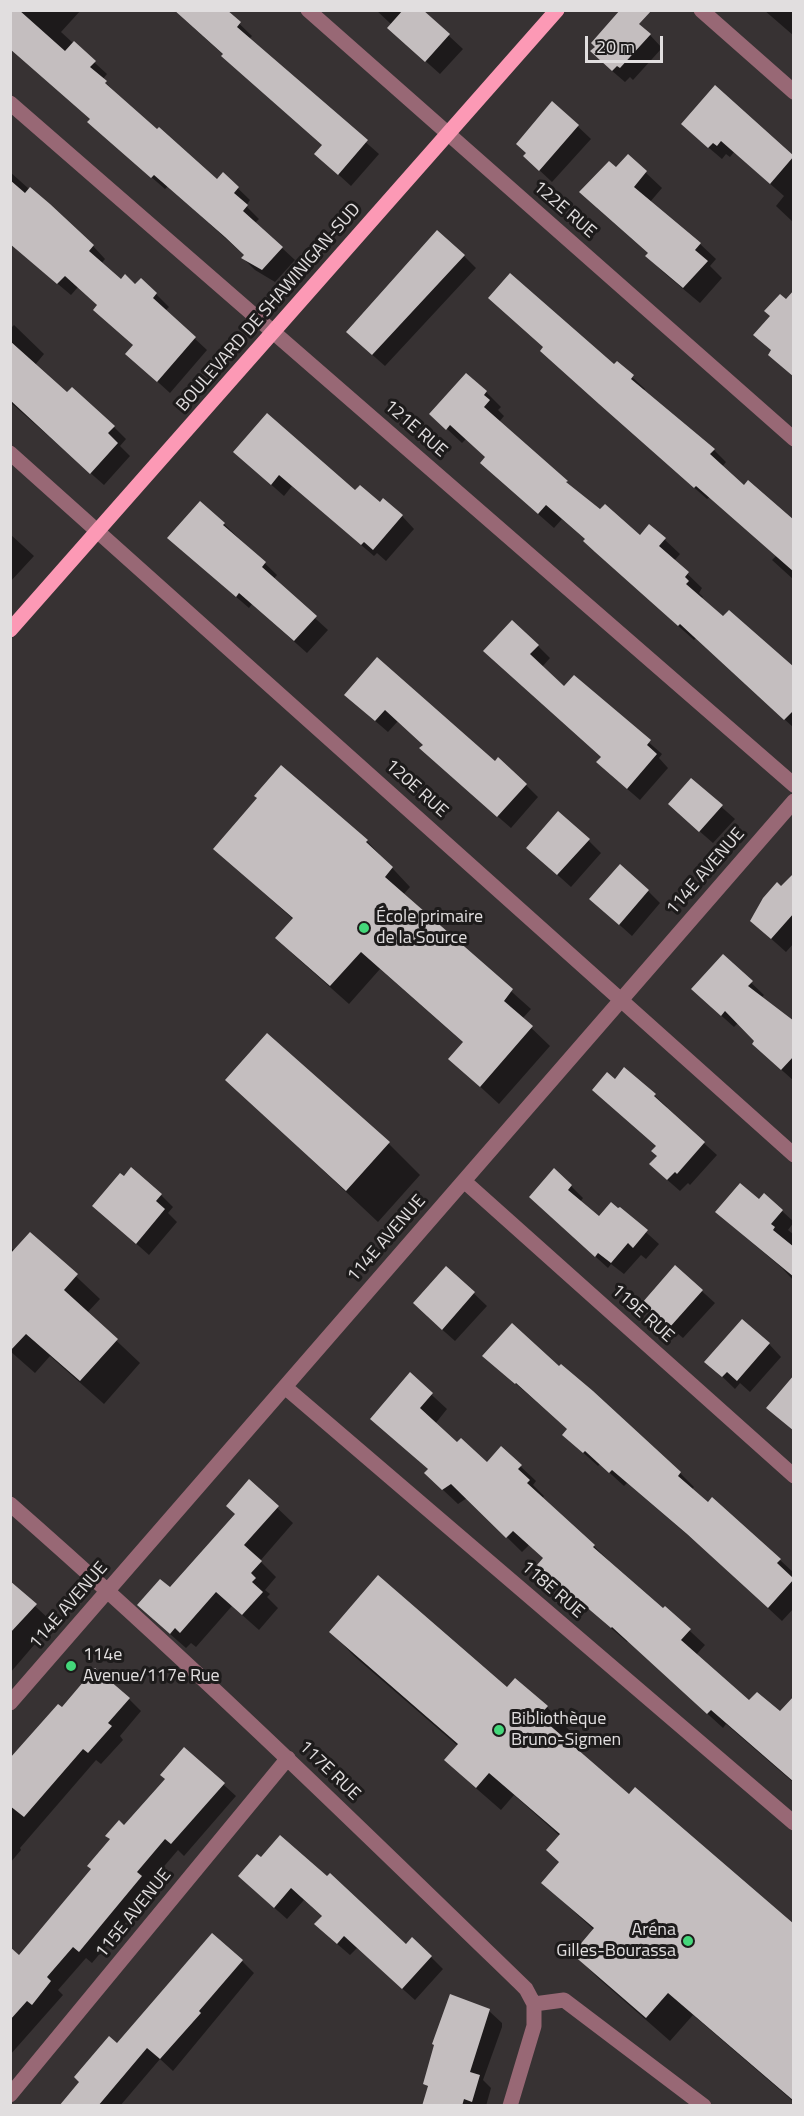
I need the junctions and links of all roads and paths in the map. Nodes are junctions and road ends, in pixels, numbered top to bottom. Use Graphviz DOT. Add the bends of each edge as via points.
graph roads {
  1 [pos="308,10"];
  2 [pos="557,10"];
  3 [pos="701,10"];
  4 [pos="794,92"];
  5 [pos="10,103"];
  6 [pos="448,134"];
  7 [pos="273,332"];
  8 [pos="794,439"];
  9 [pos="10,453"];
  10 [pos="100,531"];
  11 [pos="10,630"];
  12 [pos="794,784"];
  13 [pos="794,801"];
  14 [pos="620,1000"];
  15 [pos="794,1155"];
  16 [pos="464,1181"];
  17 [pos="285,1387"];
  18 [pos="794,1476"];
  19 [pos="10,1504"];
  20 [pos="108,1590"];
  21 [pos="10,1703"];
  22 [pos="288,1758"];
  23 [pos="794,1823"];
  24 [pos="534,2004"];
  25 [pos="10,2095"];
  26 [pos="510,2106"];
  27 [pos="704,2106"];
  1 -- 6 [label="street, 122E RUE"];
  2 -- 6 [label="main road, BOULEVARD DE SHAWINIGAN-SUD"];
  3 -- 4 [label="street"];
  5 -- 7 [label="street, 121E RUE"];
  6 -- 7 [label="main road, BOULEVARD DE SHAWINIGAN-SUD"];
  6 -- 8 [label="street, 122E RUE"];
  7 -- 10 [label="main road, BOULEVARD DE SHAWINIGAN-SUD"];
  7 -- 12 [label="street, 121E RUE"];
  9 -- 10 [label="street, 120E RUE"];
  10 -- 11 [label="main road, BOULEVARD DE SHAWINIGAN-SUD"];
  10 -- 14 [label="street, 120E RUE"];
  13 -- 14 [label="street, 114E AVENUE"];
  14 -- 15 [label="street, 120E RUE"];
  14 -- 16 [label="street, 114E AVENUE"];
  16 -- 17 [label="street, 114E AVENUE"];
  16 -- 18 [label="street, 119E RUE"];
  17 -- 20 [label="street, 114E AVENUE"];
  17 -- 23 [label="street, 118E RUE"];
  19 -- 20 [label="street, 117E RUE"];
  20 -- 21 [label="street, 114E AVENUE"];
  20 -- 22 [label="street, 117E RUE"];
  22 -- 24 [label="street, 117E RUE" via="526,1989"];
  22 -- 25 [label="street, 115E AVENUE"];
  24 -- 26 [label="street" via="534,2026"];
  24 -- 27 [label="street" via="564,2000"];
}
